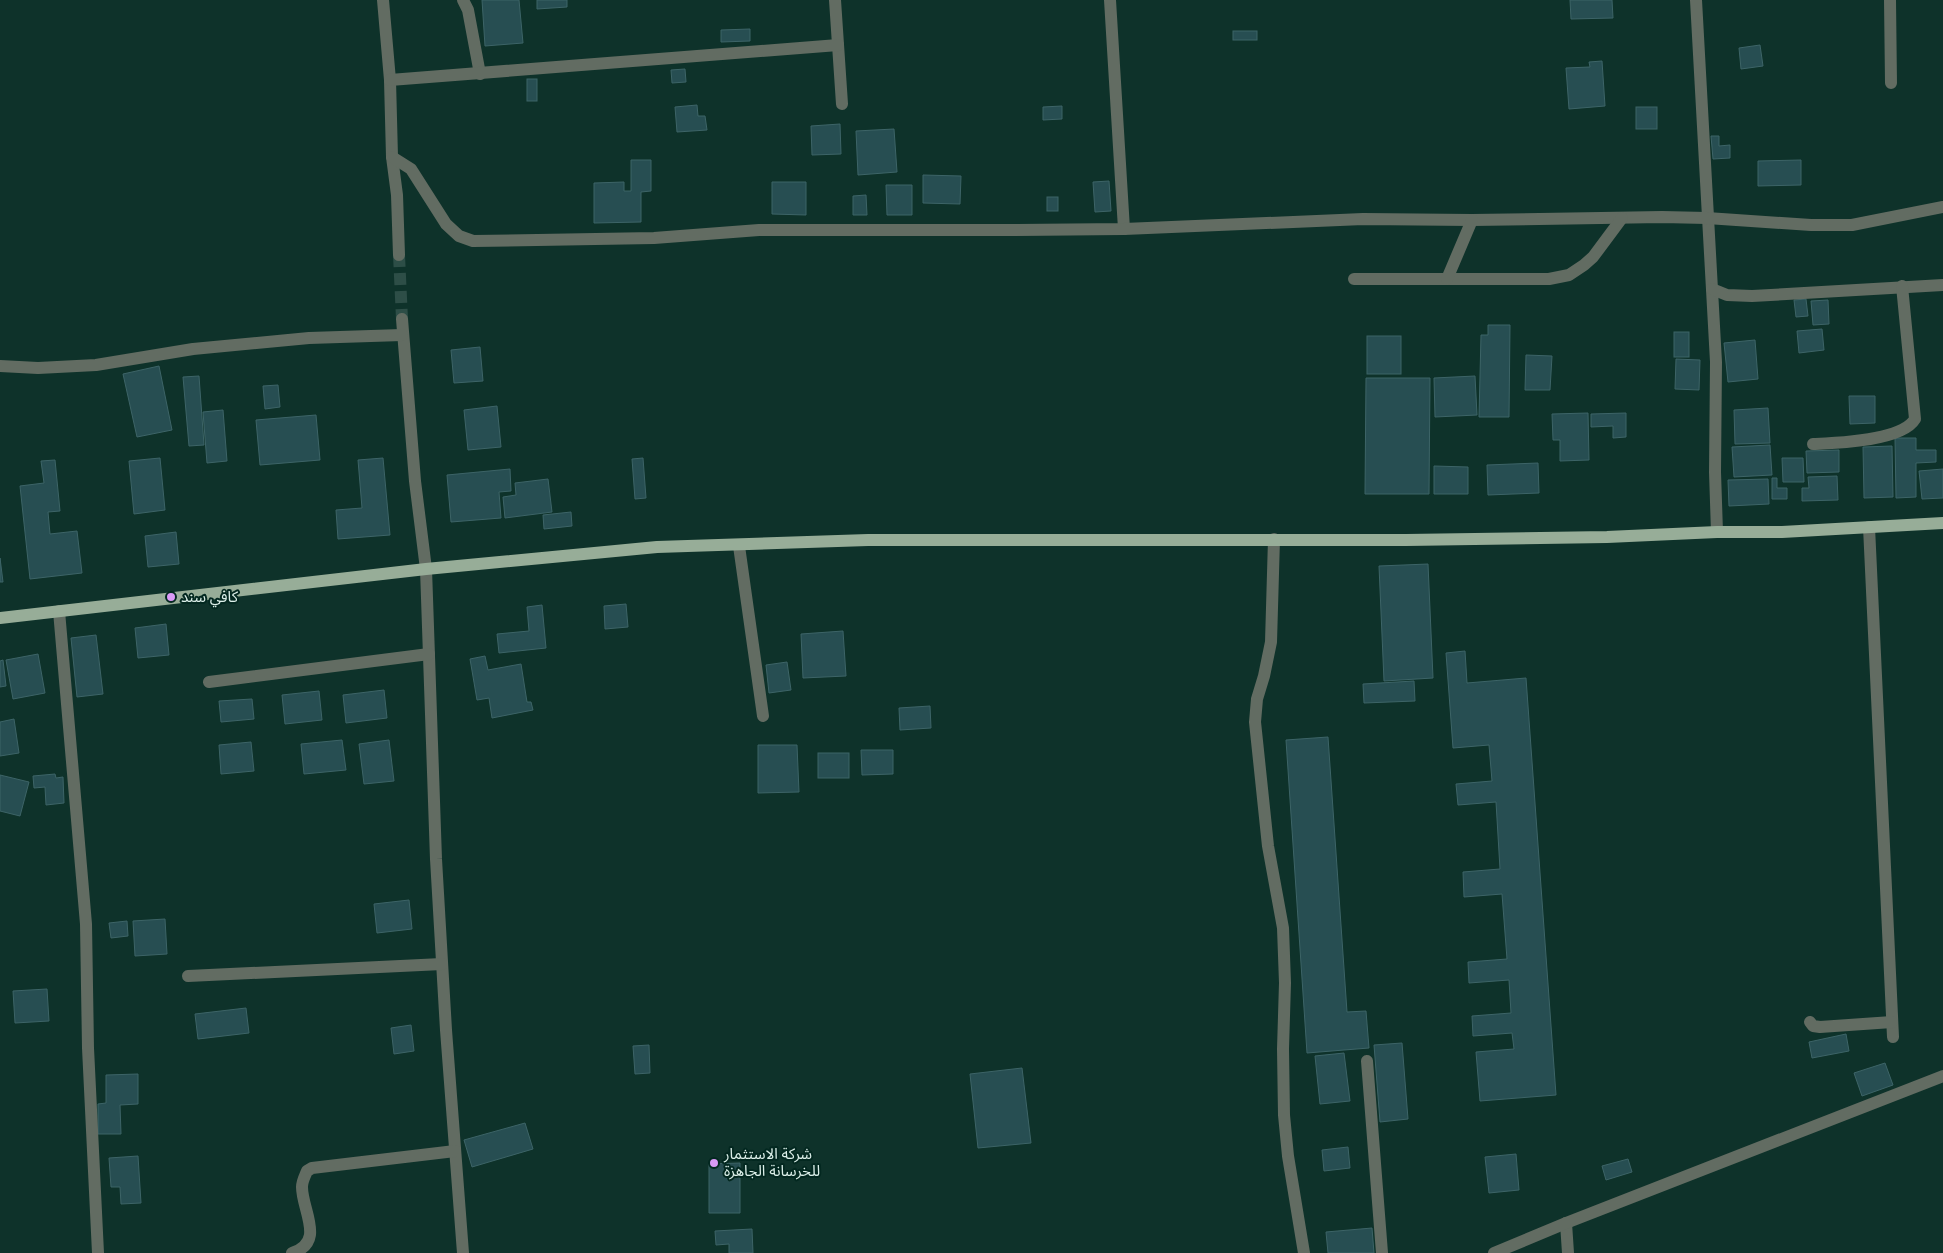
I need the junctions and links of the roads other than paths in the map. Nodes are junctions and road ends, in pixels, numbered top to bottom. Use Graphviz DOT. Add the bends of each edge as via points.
graph roads {
  1 [pos="383,0"];
  2 [pos="463,0"];
  3 [pos="835,0"];
  4 [pos="1110,0"];
  5 [pos="1696,0"];
  6 [pos="1890,0"];
  7 [pos="838,45"];
  8 [pos="480,74"];
  9 [pos="390,80"];
  10 [pos="1891,83"];
  11 [pos="842,104"];
  12 [pos="392,156"];
  13 [pos="1943,207"];
  14 [pos="1622,218"];
  15 [pos="1708,218"];
  16 [pos="1472,220"];
  17 [pos="1124,229"];
  18 [pos="399,255"];
  19 [pos="1354,279"];
  20 [pos="1447,279"];
  21 [pos="1943,285"];
  22 [pos="1902,286"];
  23 [pos="1712,289"];
  24 [pos="402,319"];
  25 [pos="402,335"];
  26 [pos="0,366"];
  27 [pos="1812,444"];
  28 [pos="1943,523"];
  29 [pos="1869,527"];
  30 [pos="1717,532"];
  31 [pos="1274,539"];
  32 [pos="739,546"];
  33 [pos="426,568"];
  34 [pos="59,611"];
  35 [pos="0,618"];
  36 [pos="429,654"];
  37 [pos="209,682"];
  38 [pos="762,716"];
  39 [pos="442,964"];
  40 [pos="188,976"];
  41 [pos="1810,1022"];
  42 [pos="1892,1022"];
  43 [pos="1893,1037"];
  44 [pos="1368,1061"];
  45 [pos="1943,1076"];
  46 [pos="455,1151"];
  47 [pos="1566,1223"];
  48 [pos="98,1253"];
  49 [pos="292,1253"];
  50 [pos="463,1253"];
  51 [pos="1304,1253"];
  52 [pos="1382,1253"];
  53 [pos="1494,1253"];
  54 [pos="1568,1253"];
  1 -- 9 [label="street"];
  2 -- 8 [label="street" via="468,10"];
  3 -- 7 [label="street"];
  4 -- 17 [label="street"];
  5 -- 15 [label="street"];
  6 -- 10 [label="street"];
  7 -- 8 [label="street"];
  7 -- 11 [label="street"];
  8 -- 9 [label="street"];
  9 -- 12 [label="street"];
  12 -- 17 [label="street" via="411,170 446,224 459,236 473,241 654,238 759,230"];
  12 -- 18 [label="street"];
  13 -- 15 [label="street" via="1852,225 1811,226"];
  14 -- 15 [label="street"];
  14 -- 16 [label="street"];
  14 -- 20 [label="street" via="1593,257 1569,275 1550,280"];
  15 -- 23 [label="street"];
  16 -- 17 [label="street" via="1363,218"];
  16 -- 20 [label="street"];
  19 -- 20 [label="street"];
  21 -- 22 [label="street"];
  22 -- 23 [label="street" via="1745,296 1727,295"];
  22 -- 27 [label="street" via="1915,419 1905,429 1882,436"];
  23 -- 30 [label="street"];
  24 -- 25 [label="street"];
  25 -- 26 [label="street" via="309,338 193,349 96,365"];
  25 -- 33 [label="street" via="414,481"];
  28 -- 29 [label="main road"];
  29 -- 30 [label="main road"];
  29 -- 42 [label="street"];
  30 -- 31 [label="main road" via="1502,539"];
  31 -- 32 [label="main road" via="868,540"];
  31 -- 51 [label="street" via="1271,642 1255,722 1268,846 1283,928 1284,1115"];
  32 -- 33 [label="main road" via="657,548"];
  32 -- 38 [label="street"];
  33 -- 34 [label="main road"];
  33 -- 36 [label="street"];
  34 -- 35 [label="main road"];
  34 -- 48 [label="street" via="86,924 88,1048"];
  36 -- 37 [label="street"];
  36 -- 39 [label="street"];
  39 -- 40 [label="street"];
  39 -- 46 [label="street"];
  41 -- 42 [label="street" via="1820,1027"];
  42 -- 43 [label="street"];
  44 -- 52 [label="street"];
  45 -- 47 [label="street"];
  46 -- 49 [label="street" via="307,1171 302,1187 311,1231 309,1241 301,1250"];
  46 -- 50 [label="street"];
  47 -- 53 [label="street"];
  47 -- 54 [label="street"];
}
